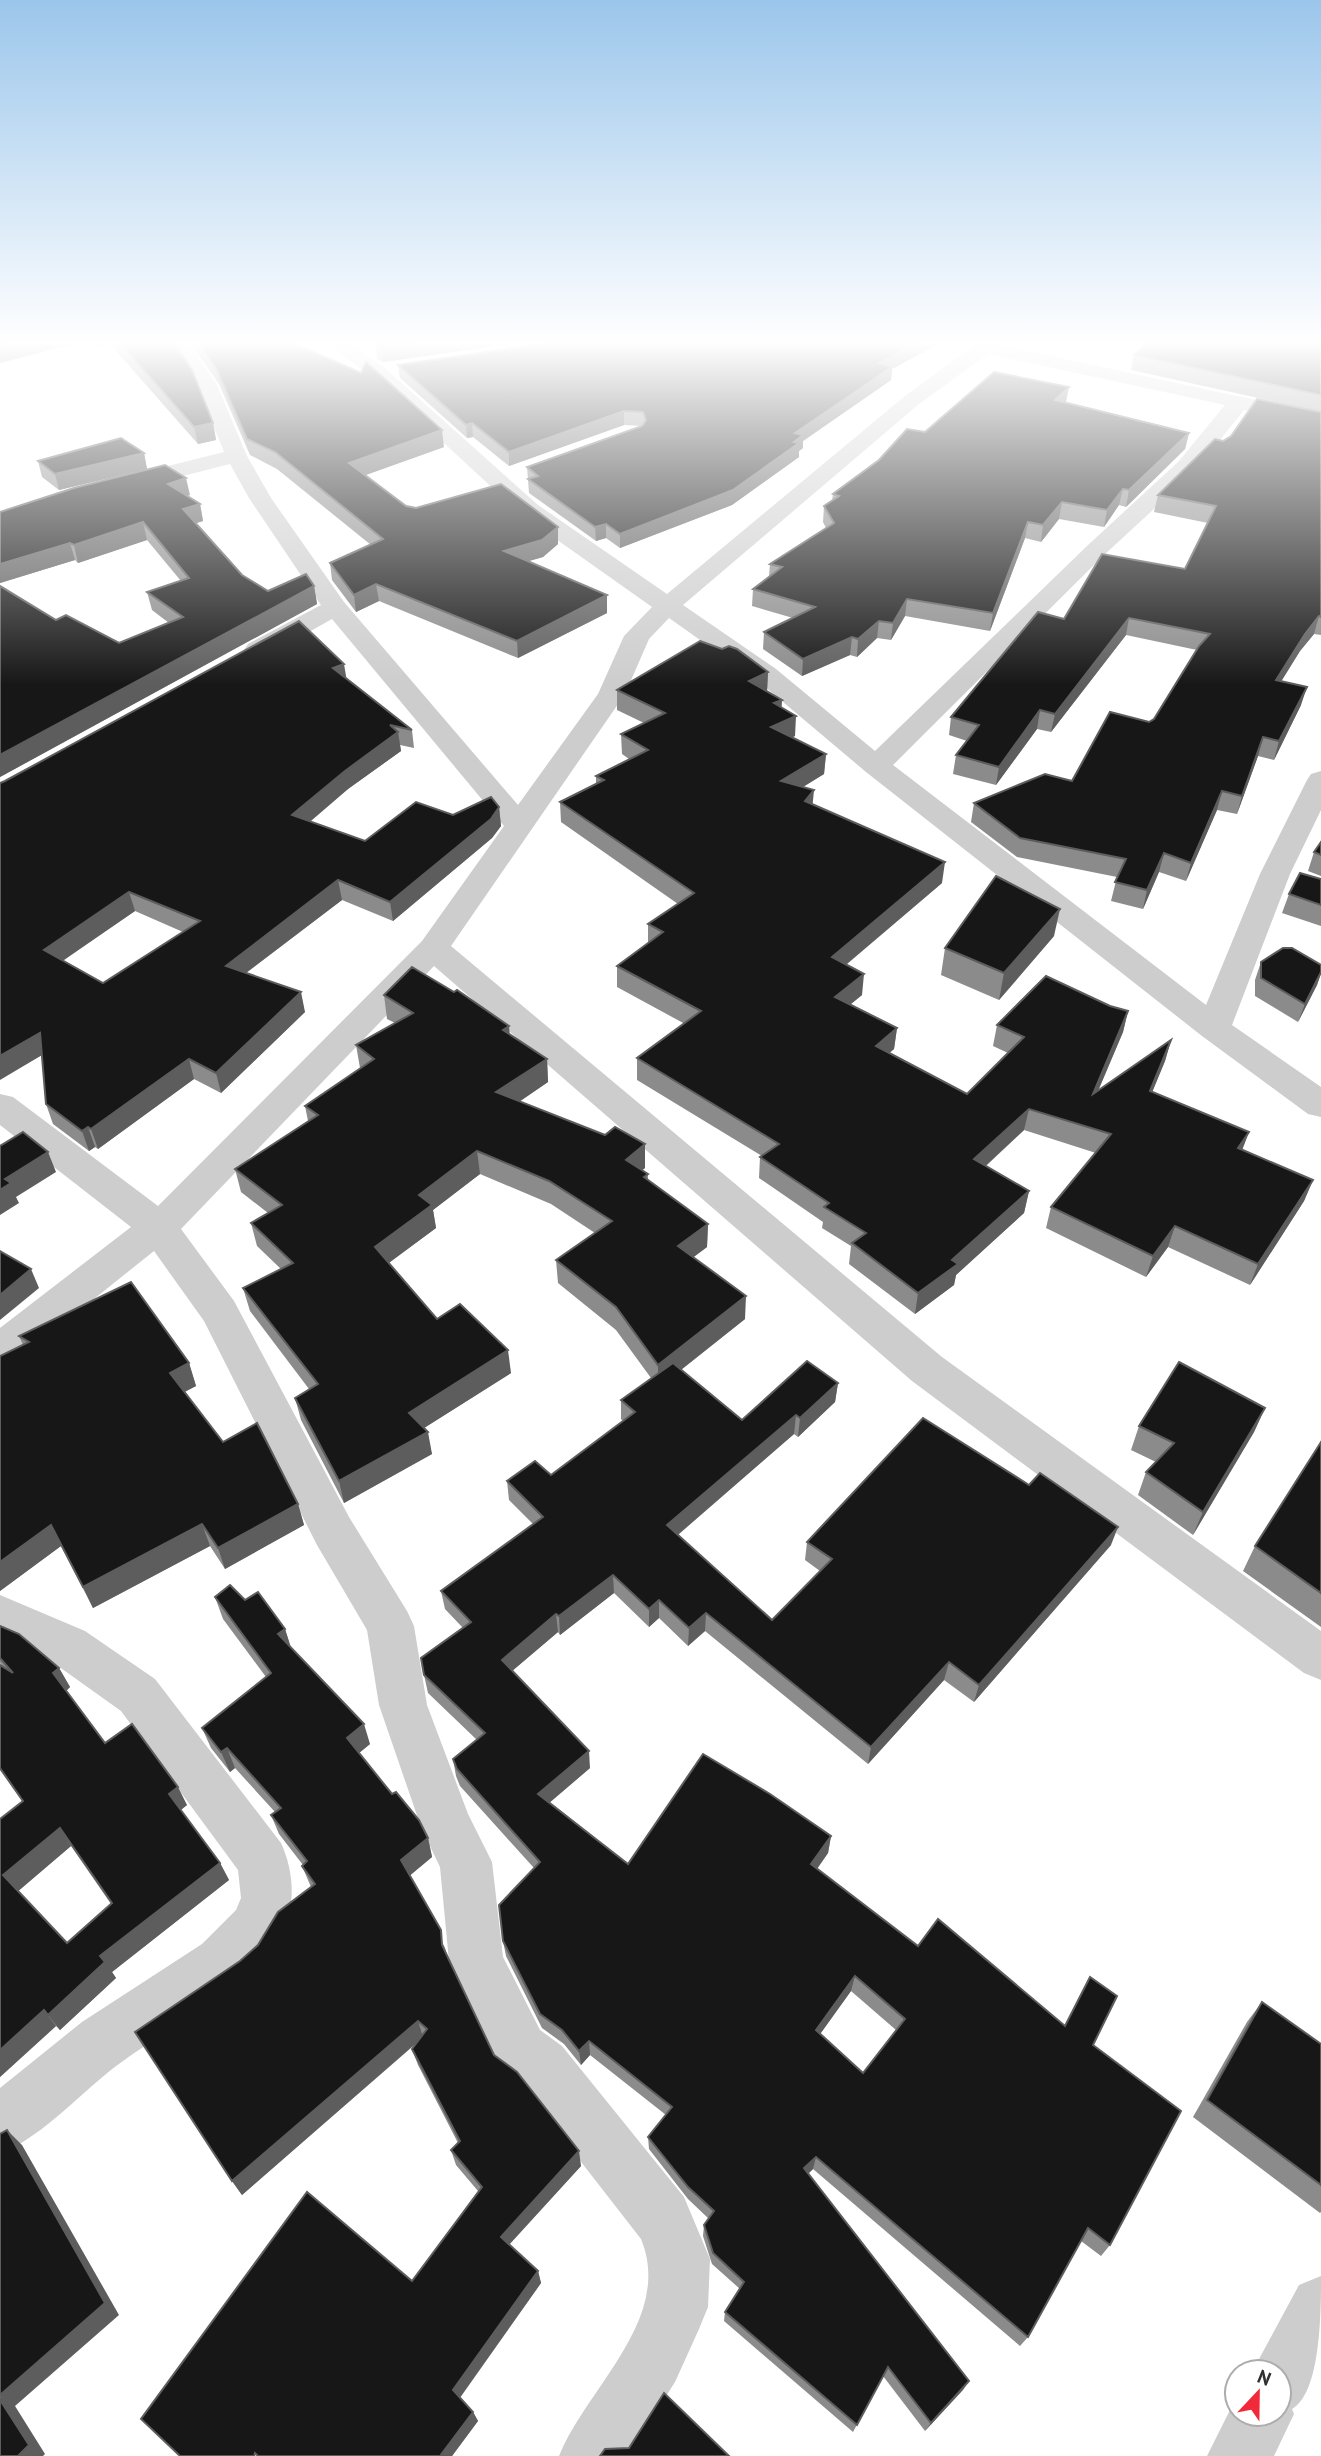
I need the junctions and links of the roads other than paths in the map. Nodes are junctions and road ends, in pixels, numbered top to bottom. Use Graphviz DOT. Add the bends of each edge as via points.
graph roads {
  1 [pos="236,456"];
  2 [pos="486,456"];
  3 [pos="846,456"];
  4 [pos="1195,456"];
  5 [pos="105,488"];
  6 [pos="335,607"];
  7 [pos="666,607"];
  8 [pos="237,661"];
  9 [pos="876,766"];
  10 [pos="1321,780"];
  11 [pos="518,824"];
  12 [pos="433,948"];
  13 [pos="1214,1028"];
  14 [pos="1321,1105"];
  15 [pos="0,1106"];
  16 [pos="158,1227"];
  17 [pos="0,1351"];
  18 [pos="0,1616"];
  19 [pos="1321,1658"];
  20 [pos="0,2125"];
  21 [pos="1321,2307"];
  22 [pos="1293,2358"];
  23 [pos="1254,2428"];
  24 [pos="591,2456"];
  25 [pos="1239,2456"];
  1 -- 5 [label="street"];
  1 -- 6 [label="street"];
  2 -- 7 [label="street" via="510,477 530,510"];
  3 -- 7 [label="street"];
  4 -- 9 [label="street"];
  6 -- 8 [label="street"];
  6 -- 11 [label="street"];
  7 -- 9 [label="street" via="767,675"];
  7 -- 11 [label="street" via="637,636 611,694"];
  9 -- 13 [label="street"];
  10 -- 13 [label="street" via="1287,877"];
  11 -- 12 [label="street"];
  12 -- 16 [label="street"];
  12 -- 19 [label="street" via="926,1369"];
  13 -- 14 [label="street"];
  15 -- 16 [label="street"];
  16 -- 17 [label="street"];
  16 -- 24 [label="street" via="220,1312 333,1531 390,1626 403,1705 447,1827 466,1863 476,1961 520,2050 542,2066 663,2218 680,2259 677,2307 653,2360"];
  18 -- 20 [label="street" via="68,1646 138,1695 263,1861 267,1898 257,1927 221,1963 102,2042"];
  21 -- 22 [label="street"];
  23 -- 25 [label="street"];
}
